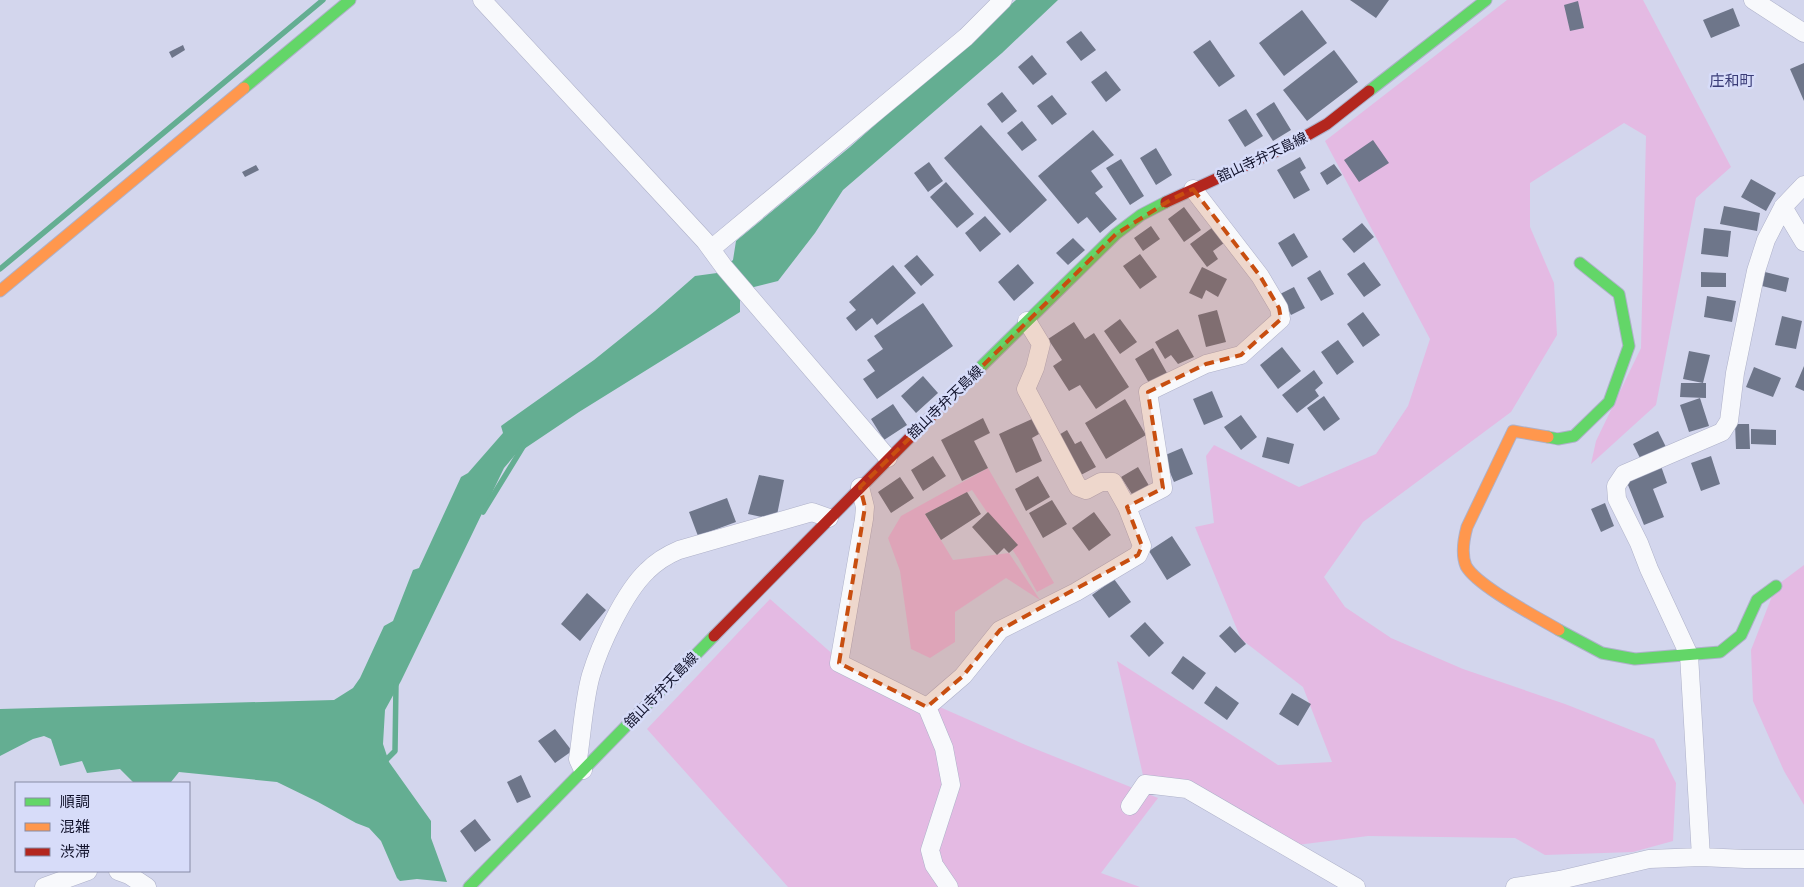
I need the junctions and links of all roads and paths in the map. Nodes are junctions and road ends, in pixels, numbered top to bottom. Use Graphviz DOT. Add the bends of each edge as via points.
graph roads {
  1 [pos="350,0"];
  2 [pos="482,0"];
  3 [pos="1003,0"];
  4 [pos="1486,0"];
  5 [pos="1753,0"];
  6 [pos="1804,33"];
  7 [pos="1804,185"];
  8 [pos="1193,189"];
  9 [pos="1782,207"];
  10 [pos="1804,242"];
  11 [pos="711,249"];
  12 [pos="1580,263"];
  13 [pos="0,291"];
  14 [pos="1027,321"];
  15 [pos="888,458"];
  16 [pos="860,487"];
  17 [pos="1128,507"];
  18 [pos="828,518"];
  19 [pos="1776,586"];
  20 [pos="1689,656"];
  21 [pos="927,707"];
  22 [pos="583,770"];
  23 [pos="1130,806"];
  24 [pos="1701,857"];
  25 [pos="1804,859"];
  26 [pos="85,872"];
  27 [pos="121,872"];
  28 [pos="44,887"];
  29 [pos="147,887"];
  30 [pos="469,887"];
  31 [pos="949,887"];
  32 [pos="1356,887"];
  33 [pos="1515,887"];
  1 -- 13 [label="main road"];
  2 -- 11 [label="street"];
  3 -- 11 [label="street" via="959,43"];
  4 -- 8 [label="main road, 舘山寺弁天島線" via="1327,124 1292,144"];
  5 -- 6 [label="street"];
  7 -- 9 [label="street"];
  8 -- 14 [label="main road, 舘山寺弁天島線" via="1128,224"];
  8 -- 17 [label="street" via="1260,276 1279,308 1281,319 1242,355 1206,364 1148,392 1163,488"];
  9 -- 10 [label="street"];
  9 -- 20 [label="street" via="1756,270 1735,373 1729,421 1722,432 1624,474 1616,486 1618,499"];
  11 -- 15 [label="street"];
  12 -- 20 [label="main road" via="1619,294 1629,346 1609,402 1574,436 1558,439 1513,431 1467,527 1463,540 1466,565 1481,583 1602,653 1635,659"];
  14 -- 15 [label="main road, 舘山寺弁天島線"];
  14 -- 17 [label="street" via="1041,344 1026,389 1078,487 1086,490 1101,482 1114,482"];
  15 -- 16 [label="main road, 舘山寺弁天島線"];
  16 -- 18 [label="main road, 舘山寺弁天島線"];
  16 -- 21 [label="street" via="864,519 839,663"];
  17 -- 21 [label="street" via="1142,546 1138,555 1060,601 1000,630 963,676"];
  18 -- 22 [label="main road, 舘山寺弁天島線"];
  18 -- 22 [label="street" via="812,512 679,550 646,572 630,592 609,630 590,677 578,759"];
  19 -- 20 [label="main road" via="1757,600 1741,635 1720,652"];
  20 -- 24 [label="street"];
  21 -- 31 [label="street" via="944,748 951,785 930,850 934,864"];
  22 -- 30 [label="main road, 舘山寺弁天島線"];
  23 -- 32 [label="street" via="1145,784 1187,788"];
  24 -- 25 [label="street"];
  24 -- 33 [label="street" via="1649,859"];
  26 -- 28 [label="street"];
  27 -- 29 [label="street"];
}
